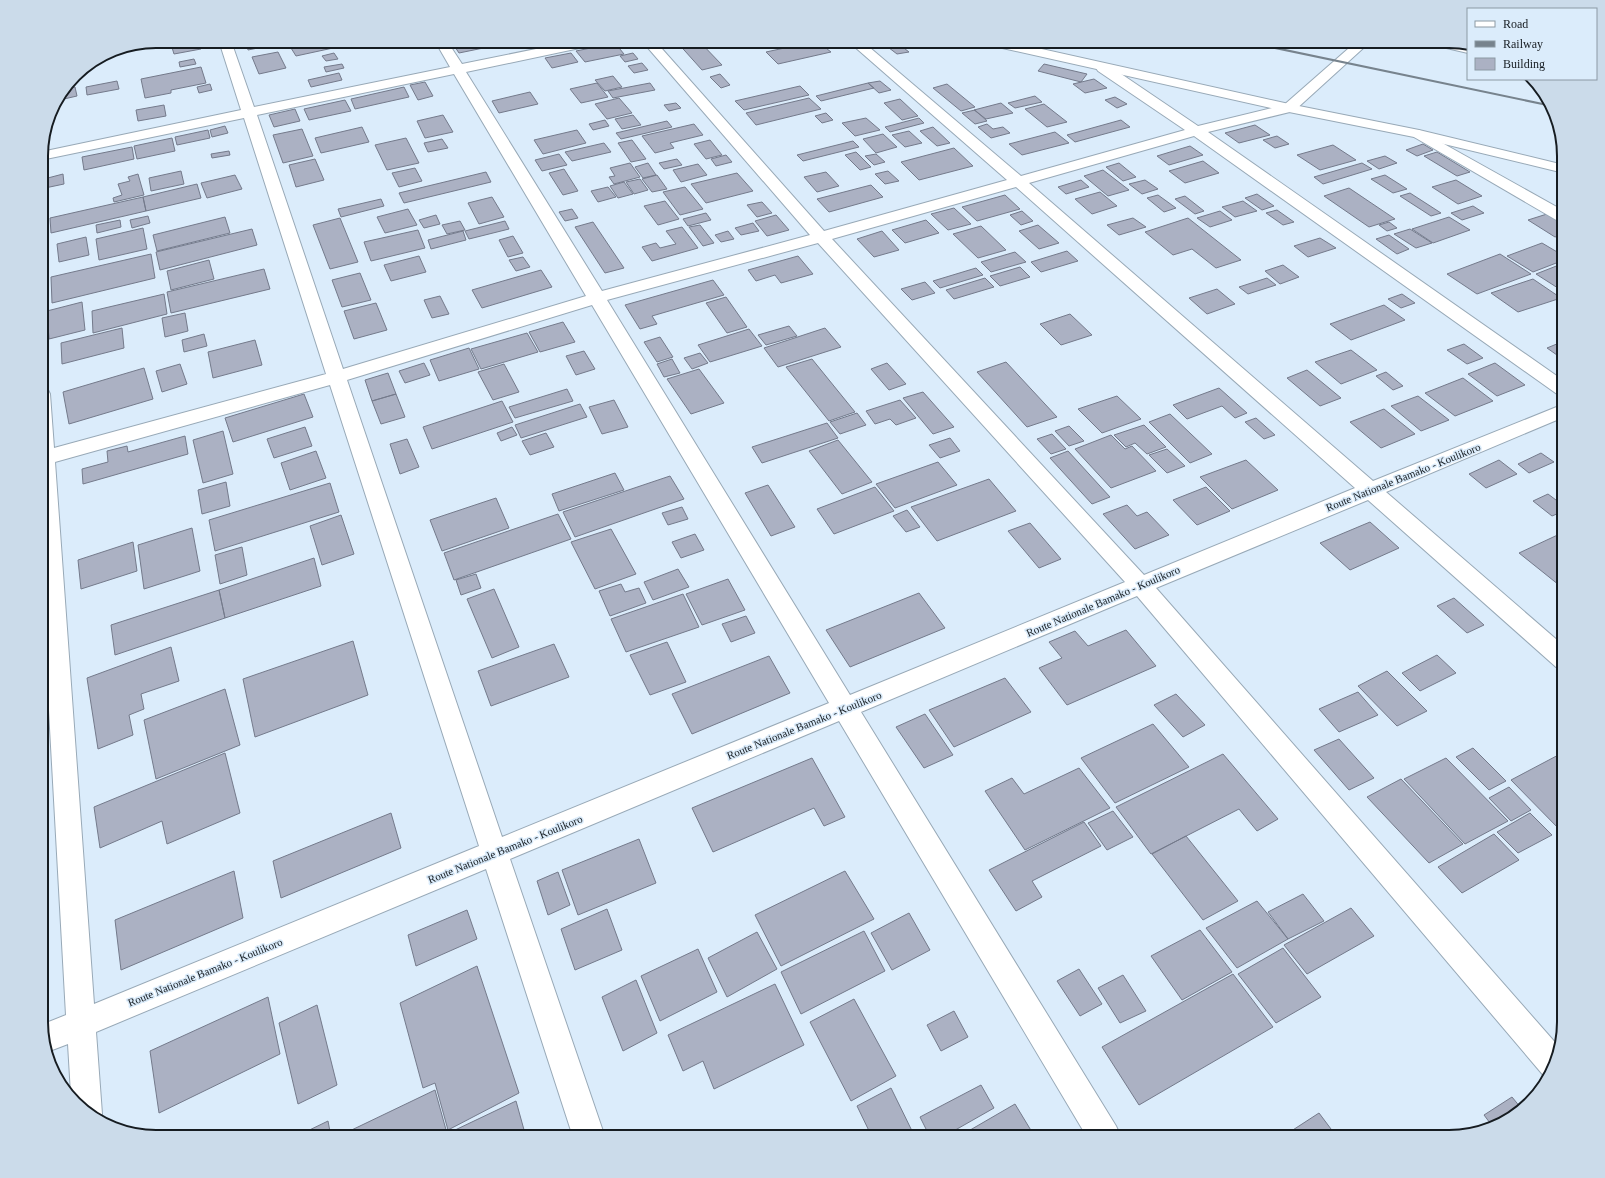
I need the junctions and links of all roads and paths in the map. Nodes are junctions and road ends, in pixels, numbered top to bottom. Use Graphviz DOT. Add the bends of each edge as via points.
graph roads {
  1 [pos="227,48"];
  2 [pos="445,48"];
  3 [pos="560,48"];
  4 [pos="654,48"];
  5 [pos="862,48"];
  6 [pos="1019,48"];
  7 [pos="1356,48"];
  8 [pos="1103,68"];
  9 [pos="458,69"];
  10 [pos="1289,108"];
  11 [pos="249,112"];
  12 [pos="1196,131"];
  13 [pos="1419,134"];
  14 [pos="48,155"];
  15 [pos="1557,167"];
  16 [pos="1018,180"];
  17 [pos="1557,214"];
  18 [pos="821,237"];
  19 [pos="597,298"];
  20 [pos="337,377"];
  21 [pos="1557,385"];
  22 [pos="1557,413"];
  23 [pos="48,457"];
  24 [pos="1370,490"];
  25 [pos="48,532"];
  26 [pos="1140,586"];
  27 [pos="1557,654"];
  28 [pos="845,708"];
  29 [pos="495,853"];
  30 [pos="81,1024"];
  31 [pos="49,1037"];
  32 [pos="1550,1059"];
  33 [pos="86,1104"];
  34 [pos="587,1130"];
  35 [pos="1101,1130"];
  1 -- 11 [label="street"];
  2 -- 9 [label="street"];
  3 -- 9 [label="street"];
  4 -- 18 [label="street"];
  5 -- 16 [label="street"];
  6 -- 8 [label="street"];
  7 -- 10 [label="street"];
  8 -- 10 [label="street"];
  8 -- 12 [label="street"];
  9 -- 11 [label="street"];
  9 -- 19 [label="street"];
  10 -- 12 [label="street"];
  10 -- 13 [label="street"];
  11 -- 14 [label="street"];
  11 -- 20 [label="street"];
  12 -- 16 [label="street"];
  12 -- 21 [label="street"];
  13 -- 15 [label="street"];
  13 -- 17 [label="street"];
  16 -- 18 [label="street"];
  16 -- 24 [label="street"];
  18 -- 19 [label="street"];
  18 -- 26 [label="street"];
  19 -- 20 [label="street"];
  19 -- 28 [label="street"];
  20 -- 23 [label="street"];
  20 -- 29 [label="street"];
  22 -- 24 [label="street, Route Nationale Bamako - Koulikoro"];
  24 -- 26 [label="street, Route Nationale Bamako - Koulikoro"];
  24 -- 27 [label="street"];
  25 -- 30 [label="street"];
  26 -- 28 [label="street, Route Nationale Bamako - Koulikoro"];
  26 -- 32 [label="street"];
  28 -- 29 [label="street, Route Nationale Bamako - Koulikoro"];
  28 -- 35 [label="street"];
  29 -- 30 [label="street, Route Nationale Bamako - Koulikoro"];
  29 -- 34 [label="street"];
  30 -- 31 [label="street, Route Nationale Bamako - Koulikoro"];
  30 -- 33 [label="street"];
}
